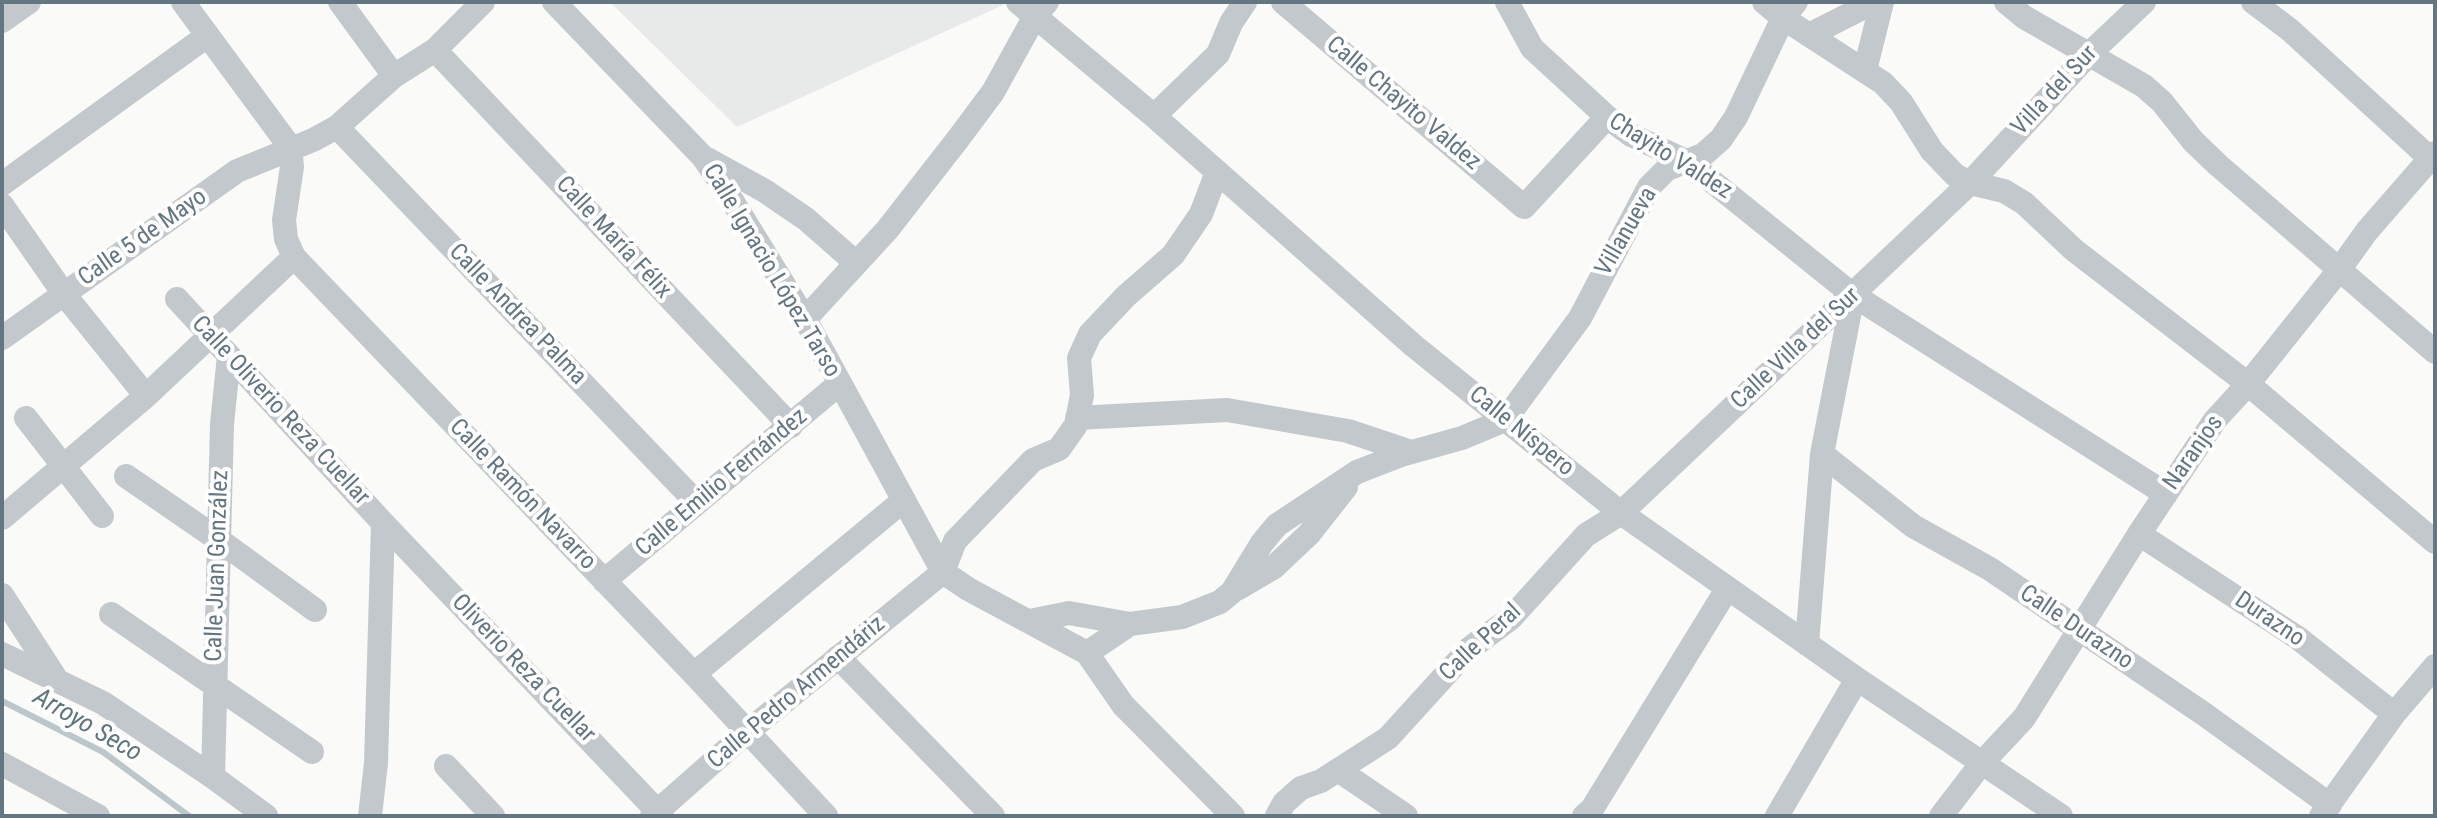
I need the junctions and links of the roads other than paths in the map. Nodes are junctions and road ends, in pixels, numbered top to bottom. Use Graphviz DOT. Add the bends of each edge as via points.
graph roads {
  1 [pos="29,2"];
  2 [pos="183,2"];
  3 [pos="340,2"];
  4 [pos="483,2"];
  5 [pos="554,2"];
  6 [pos="1245,2"];
  7 [pos="1283,2"];
  8 [pos="1507,2"];
  9 [pos="1764,2"];
  10 [pos="1874,2"];
  11 [pos="1882,2"];
  12 [pos="2006,2"];
  13 [pos="2144,2"];
  14 [pos="2253,2"];
  15 [pos="1033,7"];
  16 [pos="1789,10"];
  17 [pos="2,21"];
  18 [pos="1809,35"];
  19 [pos="207,36"];
  20 [pos="435,50"];
  21 [pos="2089,54"];
  22 [pos="1865,70"];
  23 [pos="394,76"];
  24 [pos="1154,116"];
  25 [pos="1607,117"];
  26 [pos="337,127"];
  27 [pos="290,147"];
  28 [pos="703,157"];
  29 [pos="2433,158"];
  30 [pos="1688,162"];
  31 [pos="1217,172"];
  32 [pos="1970,183"];
  33 [pos="2,184"];
  34 [pos="2,205"];
  35 [pos="294,257"];
  36 [pos="855,262"];
  37 [pos="2339,270"];
  38 [pos="64,294"];
  39 [pos="1853,295"];
  40 [pos="177,299"];
  41 [pos="805,319"];
  42 [pos="211,337"];
  43 [pos="2,338"];
  44 [pos="2435,352"];
  45 [pos="229,356"];
  46 [pos="839,384"];
  47 [pos="2248,384"];
  48 [pos="146,396"];
  49 [pos="26,418"];
  50 [pos="1077,418"];
  51 [pos="1505,420"];
  52 [pos="791,426"];
  53 [pos="1411,452"];
  54 [pos="1822,454"];
  55 [pos="65,466"];
  56 [pos="126,476"];
  57 [pos="2166,494"];
  58 [pos="904,500"];
  59 [pos="697,503"];
  60 [pos="1621,513"];
  61 [pos="102,516"];
  62 [pos="2,518"];
  63 [pos="383,523"];
  64 [pos="2139,534"];
  65 [pos="219,540"];
  66 [pos="2435,542"];
  67 [pos="943,572"];
  68 [pos="604,581"];
  69 [pos="1727,589"];
  70 [pos="2,595"];
  71 [pos="315,610"];
  72 [pos="111,614"];
  73 [pos="1030,621"];
  74 [pos="1130,624"];
  75 [pos="2079,630"];
  76 [pos="1807,644"];
  77 [pos="1087,653"];
  78 [pos="2,654"];
  79 [pos="838,657"];
  80 [pos="2435,666"];
  81 [pos="694,674"];
  82 [pos="55,678"];
  83 [pos="1857,679"];
  84 [pos="215,687"];
  85 [pos="2394,714"];
  86 [pos="747,732"];
  87 [pos="312,752"];
  88 [pos="2,764"];
  89 [pos="1981,764"];
  90 [pos="446,766"];
  91 [pos="1338,770"];
  92 [pos="213,777"];
  93 [pos="2325,810"];
  94 [pos="657,814"];
  95 [pos="98,816"];
  96 [pos="266,816"];
  97 [pos="370,816"];
  98 [pos="493,816"];
  99 [pos="826,816"];
  100 [pos="993,816"];
  101 [pos="1233,816"];
  102 [pos="1277,816"];
  103 [pos="1406,816"];
  104 [pos="1584,816"];
  105 [pos="1777,816"];
  106 [pos="1941,816"];
  107 [pos="2061,816"];
  1 -- 17 [label="street"];
  2 -- 19 [label="street"];
  3 -- 23 [label="street"];
  4 -- 20 [label="street, Calle 5 de Mayo"];
  5 -- 28 [label="street, Calle Ignacio López Tarso"];
  6 -- 24 [label="street" via="1218,54"];
  7 -- 25 [label="street, Calle Chayito Valdez" via="1524,207"];
  8 -- 25 [label="street, Chayito Valdez" via="1532,48"];
  9 -- 16 [label="street"];
  10 -- 18 [label="street"];
  11 -- 22 [label="street"];
  12 -- 21 [label="street"];
  13 -- 21 [label="street, Villa del Sur"];
  14 -- 29 [label="street"];
  15 -- 24 [label="street, Calle Níspero"];
  15 -- 36 [label="street" via="993,92 887,230"];
  16 -- 18 [label="street"];
  16 -- 30 [label="street, Villanueva" via="1736,117 1721,139"];
  18 -- 22 [label="street"];
  19 -- 27 [label="street"];
  19 -- 33 [label="street"];
  20 -- 23 [label="street, Calle 5 de Mayo"];
  20 -- 52 [label="street, Calle María Félix"];
  21 -- 32 [label="street, Villa del Sur"];
  21 -- 37 [label="street" via="2144,86 2193,141"];
  22 -- 32 [label="street" via="1901,102 1932,151"];
  23 -- 26 [label="street, Calle 5 de Mayo"];
  24 -- 31 [label="street, Calle Níspero"];
  25 -- 30 [label="street, Chayito Valdez" via="1631,135"];
  26 -- 27 [label="street, Calle 5 de Mayo"];
  26 -- 59 [label="street, Calle Andrea Palma"];
  27 -- 35 [label="street, Calle Ramón Navarro" via="284,220"];
  27 -- 38 [label="street, Calle 5 de Mayo" via="237,171"];
  28 -- 36 [label="street" via="806,219"];
  28 -- 41 [label="street, Calle Ignacio López Tarso"];
  29 -- 37 [label="street, Naranjos"];
  30 -- 39 [label="street, Chayito Valdez"];
  30 -- 51 [label="street, Villanueva" via="1667,169 1649,187 1580,318"];
  31 -- 50 [label="street" via="1201,214 1173,255 1090,334 1079,358 1082,395"];
  31 -- 51 [label="street, Calle Níspero"];
  32 -- 39 [label="street, Calle Villa del Sur"];
  32 -- 47 [label="street" via="2004,191 2024,203 2074,250"];
  34 -- 38 [label="street"];
  35 -- 42 [label="street"];
  35 -- 68 [label="street, Calle Ramón Navarro"];
  36 -- 41 [label="street"];
  37 -- 44 [label="street"];
  37 -- 47 [label="street, Naranjos"];
  38 -- 43 [label="street, Calle 5 de Mayo"];
  38 -- 48 [label="street"];
  39 -- 54 [label="street"];
  39 -- 57 [label="street, Chayito Valdez"];
  39 -- 60 [label="street, Calle Villa del Sur"];
  40 -- 42 [label="street, Calle Oliverio Reza Cuellar"];
  41 -- 46 [label="street, Calle Ignacio López Tarso"];
  42 -- 45 [label="street, Calle Oliverio Reza Cuellar"];
  42 -- 48 [label="street"];
  45 -- 63 [label="street, Calle Oliverio Reza Cuellar"];
  45 -- 65 [label="street, Calle Juan González"];
  46 -- 52 [label="street, Calle Emilio Fernández"];
  46 -- 58 [label="street, Calle Ignacio López Tarso"];
  47 -- 57 [label="street, Naranjos" via="2215,420"];
  47 -- 66 [label="street"];
  48 -- 55 [label="street"];
  49 -- 55 [label="street"];
  50 -- 53 [label="street" via="1227,410 1348,431"];
  50 -- 67 [label="street" via="1059,449 1033,460 955,541"];
  51 -- 53 [label="street"];
  51 -- 60 [label="street, Calle Níspero"];
  52 -- 59 [label="street, Calle Emilio Fernández"];
  53 -- 74 [label="street" via="1357,472 1277,525 1220,602 1182,617"];
  54 -- 75 [label="street, Calle Durazno" via="1913,526 1990,569"];
  54 -- 76 [label="street"];
  55 -- 61 [label="street"];
  55 -- 62 [label="street"];
  56 -- 65 [label="street"];
  57 -- 64 [label="street, Naranjos"];
  58 -- 67 [label="street, Calle Ignacio López Tarso"];
  58 -- 81 [label="street"];
  59 -- 68 [label="street, Calle Emilio Fernández"];
  60 -- 69 [label="street, Calle Níspero"];
  60 -- 91 [label="street, Calle Peral" via="1586,535 1511,618 1469,649 1388,738"];
  63 -- 94 [label="street, Oliverio Reza Cuellar"];
  63 -- 97 [label="street"];
  64 -- 75 [label="street, Naranjos"];
  64 -- 85 [label="street, Durazno" via="2298,638"];
  65 -- 71 [label="street"];
  65 -- 84 [label="street, Calle Juan González"];
  67 -- 73 [label="street"];
  67 -- 79 [label="street, Calle Pedro Armendáriz"];
  68 -- 81 [label="street, Calle Ramón Navarro"];
  69 -- 76 [label="street, Calle Níspero"];
  69 -- 104 [label="street"];
  70 -- 82 [label="street"];
  72 -- 84 [label="street"];
  73 -- 74 [label="street" via="1069,613"];
  73 -- 77 [label="street"];
  74 -- 77 [label="street"];
  75 -- 89 [label="street, Naranjos" via="2024,718"];
  75 -- 93 [label="street, Calle Durazno" via="2204,714"];
  76 -- 83 [label="street, Calle Níspero"];
  77 -- 101 [label="street" via="1123,705"];
  78 -- 82 [label="street"];
  79 -- 86 [label="street, Calle Pedro Armendáriz"];
  79 -- 100 [label="street"];
  80 -- 85 [label="street"];
  81 -- 86 [label="street, Calle Ramón Navarro"];
  82 -- 92 [label="street" via="103,703"];
  83 -- 89 [label="street, Calle Níspero"];
  83 -- 105 [label="street"];
  84 -- 87 [label="street"];
  84 -- 92 [label="street, Calle Juan González"];
  85 -- 93 [label="street"];
  86 -- 94 [label="street, Calle Pedro Armendáriz"];
  86 -- 99 [label="street, Calle Ramón Navarro"];
  88 -- 95 [label="street"];
  89 -- 106 [label="street, Naranjos"];
  89 -- 107 [label="street, Calle Níspero"];
  90 -- 98 [label="street"];
  91 -- 102 [label="street, Calle Peral" via="1301,788"];
  91 -- 103 [label="street"];
  92 -- 96 [label="street"];
}
